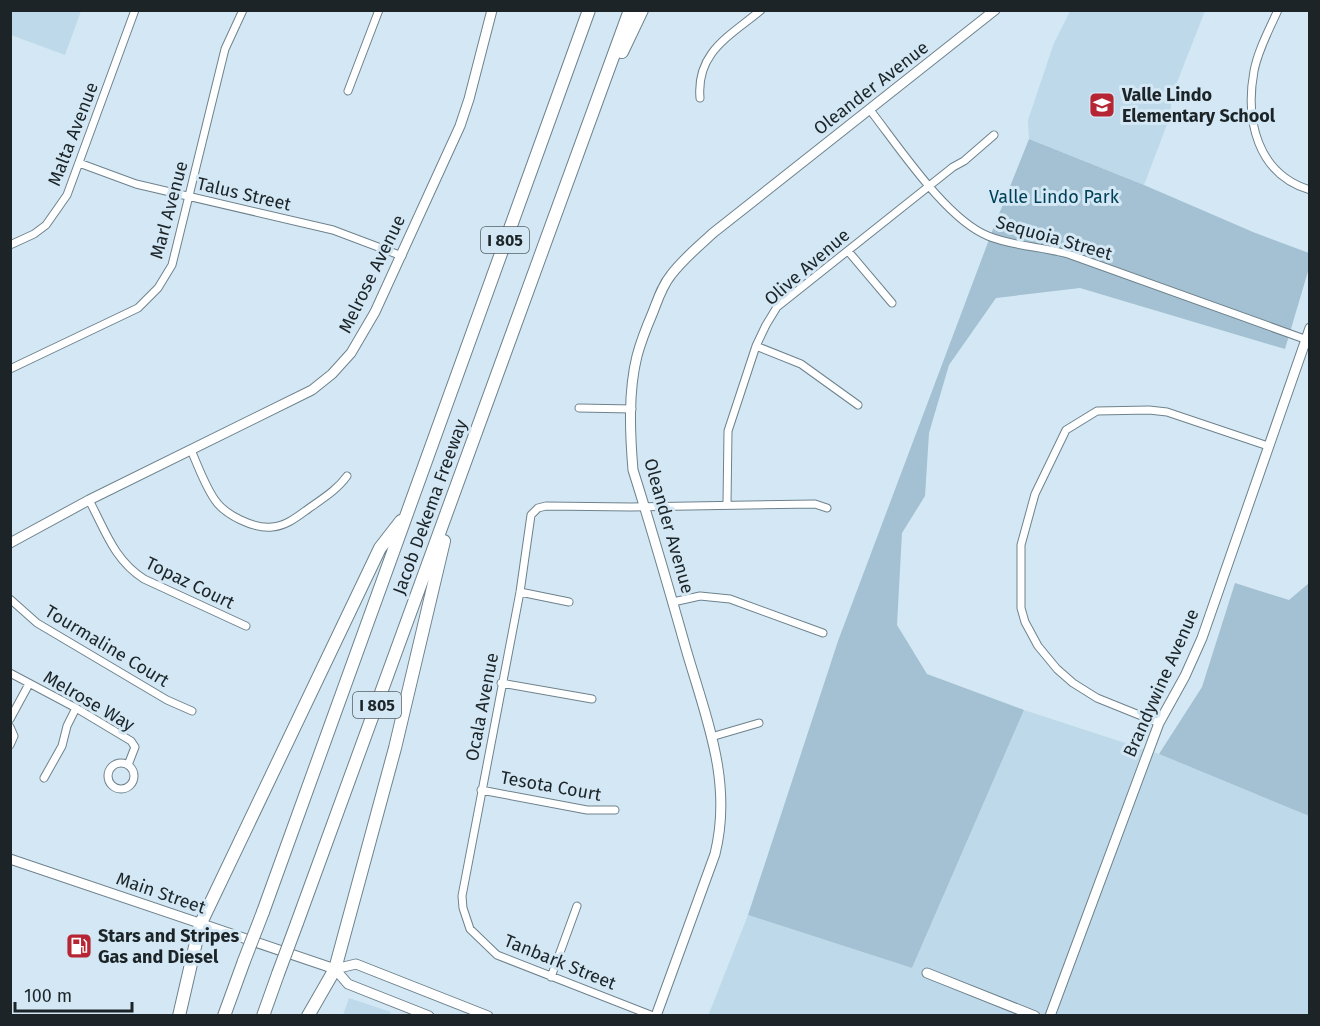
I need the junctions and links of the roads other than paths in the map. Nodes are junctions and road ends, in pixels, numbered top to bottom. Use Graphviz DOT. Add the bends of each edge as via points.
graph roads {
  1 [pos="135,10"];
  2 [pos="243,10"];
  3 [pos="379,10"];
  4 [pos="492,10"];
  5 [pos="581,10"];
  6 [pos="590,10"];
  7 [pos="630,10"];
  8 [pos="642,10"];
  9 [pos="762,10"];
  10 [pos="995,10"];
  11 [pos="1278,10"];
  12 [pos="564,77"];
  13 [pos="348,92"];
  14 [pos="700,98"];
  15 [pos="870,110"];
  16 [pos="592,112"];
  17 [pos="994,135"];
  18 [pos="79,163"];
  19 [pos="930,186"];
  20 [pos="1310,190"];
  21 [pos="189,196"];
  22 [pos="10,245"];
  23 [pos="848,251"];
  24 [pos="402,256"];
  25 [pos="891,303"];
  26 [pos="1310,328"];
  27 [pos="1308,341"];
  28 [pos="756,346"];
  29 [pos="10,369"];
  30 [pos="858,405"];
  31 [pos="579,408"];
  32 [pos="632,409"];
  33 [pos="1268,446"];
  34 [pos="191,450"];
  35 [pos="347,476"];
  36 [pos="457,487"];
  37 [pos="89,500"];
  38 [pos="727,504"];
  39 [pos="645,507"];
  40 [pos="827,508"];
  41 [pos="407,513"];
  42 [pos="10,543"];
  43 [pos="520,592"];
  44 [pos="10,599"];
  45 [pos="569,602"];
  46 [pos="673,602"];
  47 [pos="246,626"];
  48 [pos="823,633"];
  49 [pos="10,673"];
  50 [pos="501,683"];
  51 [pos="29,684"];
  52 [pos="592,699"];
  53 [pos="76,708"];
  54 [pos="192,711"];
  55 [pos="10,719"];
  56 [pos="759,723"];
  57 [pos="1159,723"];
  58 [pos="10,727"];
  59 [pos="711,737"];
  60 [pos="10,744"];
  61 [pos="128,765"];
  62 [pos="44,778"];
  63 [pos="481,790"];
  64 [pos="615,810"];
  65 [pos="10,860"];
  66 [pos="577,906"];
  67 [pos="467,921"];
  68 [pos="200,925"];
  69 [pos="335,969"];
  70 [pos="927,973"];
  71 [pos="551,977"];
  72 [pos="179,1016"];
  73 [pos="224,1016"];
  74 [pos="263,1016"];
  75 [pos="308,1016"];
  76 [pos="429,1016"];
  77 [pos="488,1016"];
  78 [pos="655,1016"];
  79 [pos="1035,1016"];
  80 [pos="1050,1016"];
  1 -- 18 [label="street, Malta Avenue"];
  2 -- 21 [label="street, Marl Avenue" via="225,50"];
  3 -- 13 [label="street"];
  4 -- 24 [label="street, Melrose Avenue" via="460,126"];
  5 -- 12 [label="highway"];
  6 -- 12 [label="highway, Jacob Dekema Freeway / I 805"];
  7 -- 16 [label="highway, Jacob Dekema Freeway / I 805"];
  8 -- 16 [label="highway"];
  9 -- 14 [label="street" via="709,54 698,84"];
  10 -- 15 [label="street, Oleander Avenue"];
  11 -- 20 [label="street" via="1255,69 1252,118 1268,163 1280,175"];
  12 -- 41 [label="highway, Jacob Dekema Freeway / I 805"];
  15 -- 19 [label="street, Sequoia Street"];
  15 -- 32 [label="street, Oleander Avenue" via="713,233 673,272 660,292 637,356"];
  16 -- 36 [label="highway, Jacob Dekema Freeway / I 805"];
  17 -- 19 [label="street, Olive Avenue"];
  18 -- 21 [label="street, Talus Street" via="136,184"];
  18 -- 22 [label="street, Malta Avenue" via="66,195 46,225"];
  19 -- 23 [label="street, Olive Avenue"];
  19 -- 27 [label="street, Sequoia Street" via="955,215 988,236 1068,254"];
  21 -- 24 [label="street, Talus Street" via="333,230"];
  21 -- 29 [label="street, Marl Avenue" via="171,265 158,288 138,308"];
  23 -- 25 [label="street"];
  23 -- 28 [label="street, Olive Avenue" via="777,307"];
  24 -- 34 [label="street, Melrose Avenue" via="365,332 332,374 312,390"];
  26 -- 27 [label="street, Brandywine Avenue"];
  27 -- 33 [label="street, Brandywine Avenue"];
  28 -- 30 [label="street" via="801,364"];
  28 -- 38 [label="street, Olive Avenue" via="728,431"];
  31 -- 32 [label="street"];
  32 -- 39 [label="street, Oleander Avenue" via="633,470"];
  33 -- 57 [label="street, Brandywine Avenue" via="1202,638"];
  33 -- 57 [label="street" via="1167,412 1097,411 1066,430 1035,494 1021,545 1021,608 1025,622 1038,646 1073,683 1097,698"];
  34 -- 35 [label="street" via="215,500 228,513 270,528 288,523 340,486"];
  34 -- 37 [label="street, Melrose Avenue"];
  36 -- 69 [label="highway" via="395,748"];
  36 -- 74 [label="highway, Jacob Dekema Freeway / I 805, bridge"];
  37 -- 42 [label="street, Melrose Avenue"];
  37 -- 47 [label="street, Topaz Court" via="114,550 132,571"];
  38 -- 39 [label="street"];
  38 -- 40 [label="street" via="815,504"];
  39 -- 43 [label="street, Ocala Avenue" via="537,508 531,515"];
  39 -- 46 [label="street, Oleander Avenue"];
  41 -- 68 [label="highway" via="380,548"];
  41 -- 73 [label="highway, Jacob Dekema Freeway / I 805, bridge"];
  43 -- 45 [label="street"];
  43 -- 50 [label="street, Ocala Avenue"];
  44 -- 54 [label="street, Tourmaline Court" via="37,623"];
  46 -- 48 [label="street" via="700,596 730,599"];
  46 -- 59 [label="street, Oleander Avenue"];
  49 -- 51 [label="street, Melrose Way"];
  50 -- 52 [label="street"];
  50 -- 63 [label="street, Ocala Avenue"];
  51 -- 53 [label="street, Melrose Way"];
  51 -- 55 [label="street"];
  53 -- 61 [label="street, Melrose Way" via="131,741 135,747"];
  53 -- 62 [label="street" via="62,746"];
  56 -- 59 [label="street"];
  57 -- 80 [label="street, Brandywine Avenue"];
  58 -- 60 [label="street" via="14,736"];
  59 -- 78 [label="street, Oleander Avenue" via="721,783 719,837"];
  63 -- 64 [label="street, Tesota Court" via="586,810"];
  63 -- 67 [label="street, Ocala Avenue" via="462,896"];
  65 -- 68 [label="street, Main Street"];
  66 -- 71 [label="street"];
  67 -- 71 [label="street, Tanbark Street" via="496,955"];
  68 -- 69 [label="street, Main Street"];
  68 -- 72 [label="highway"];
  69 -- 75 [label="highway"];
  69 -- 76 [label="street, Main Street" via="348,984"];
  69 -- 77 [label="street, Main Street" via="356,964"];
  70 -- 79 [label="street"];
  71 -- 78 [label="street, Tanbark Street"];
}
